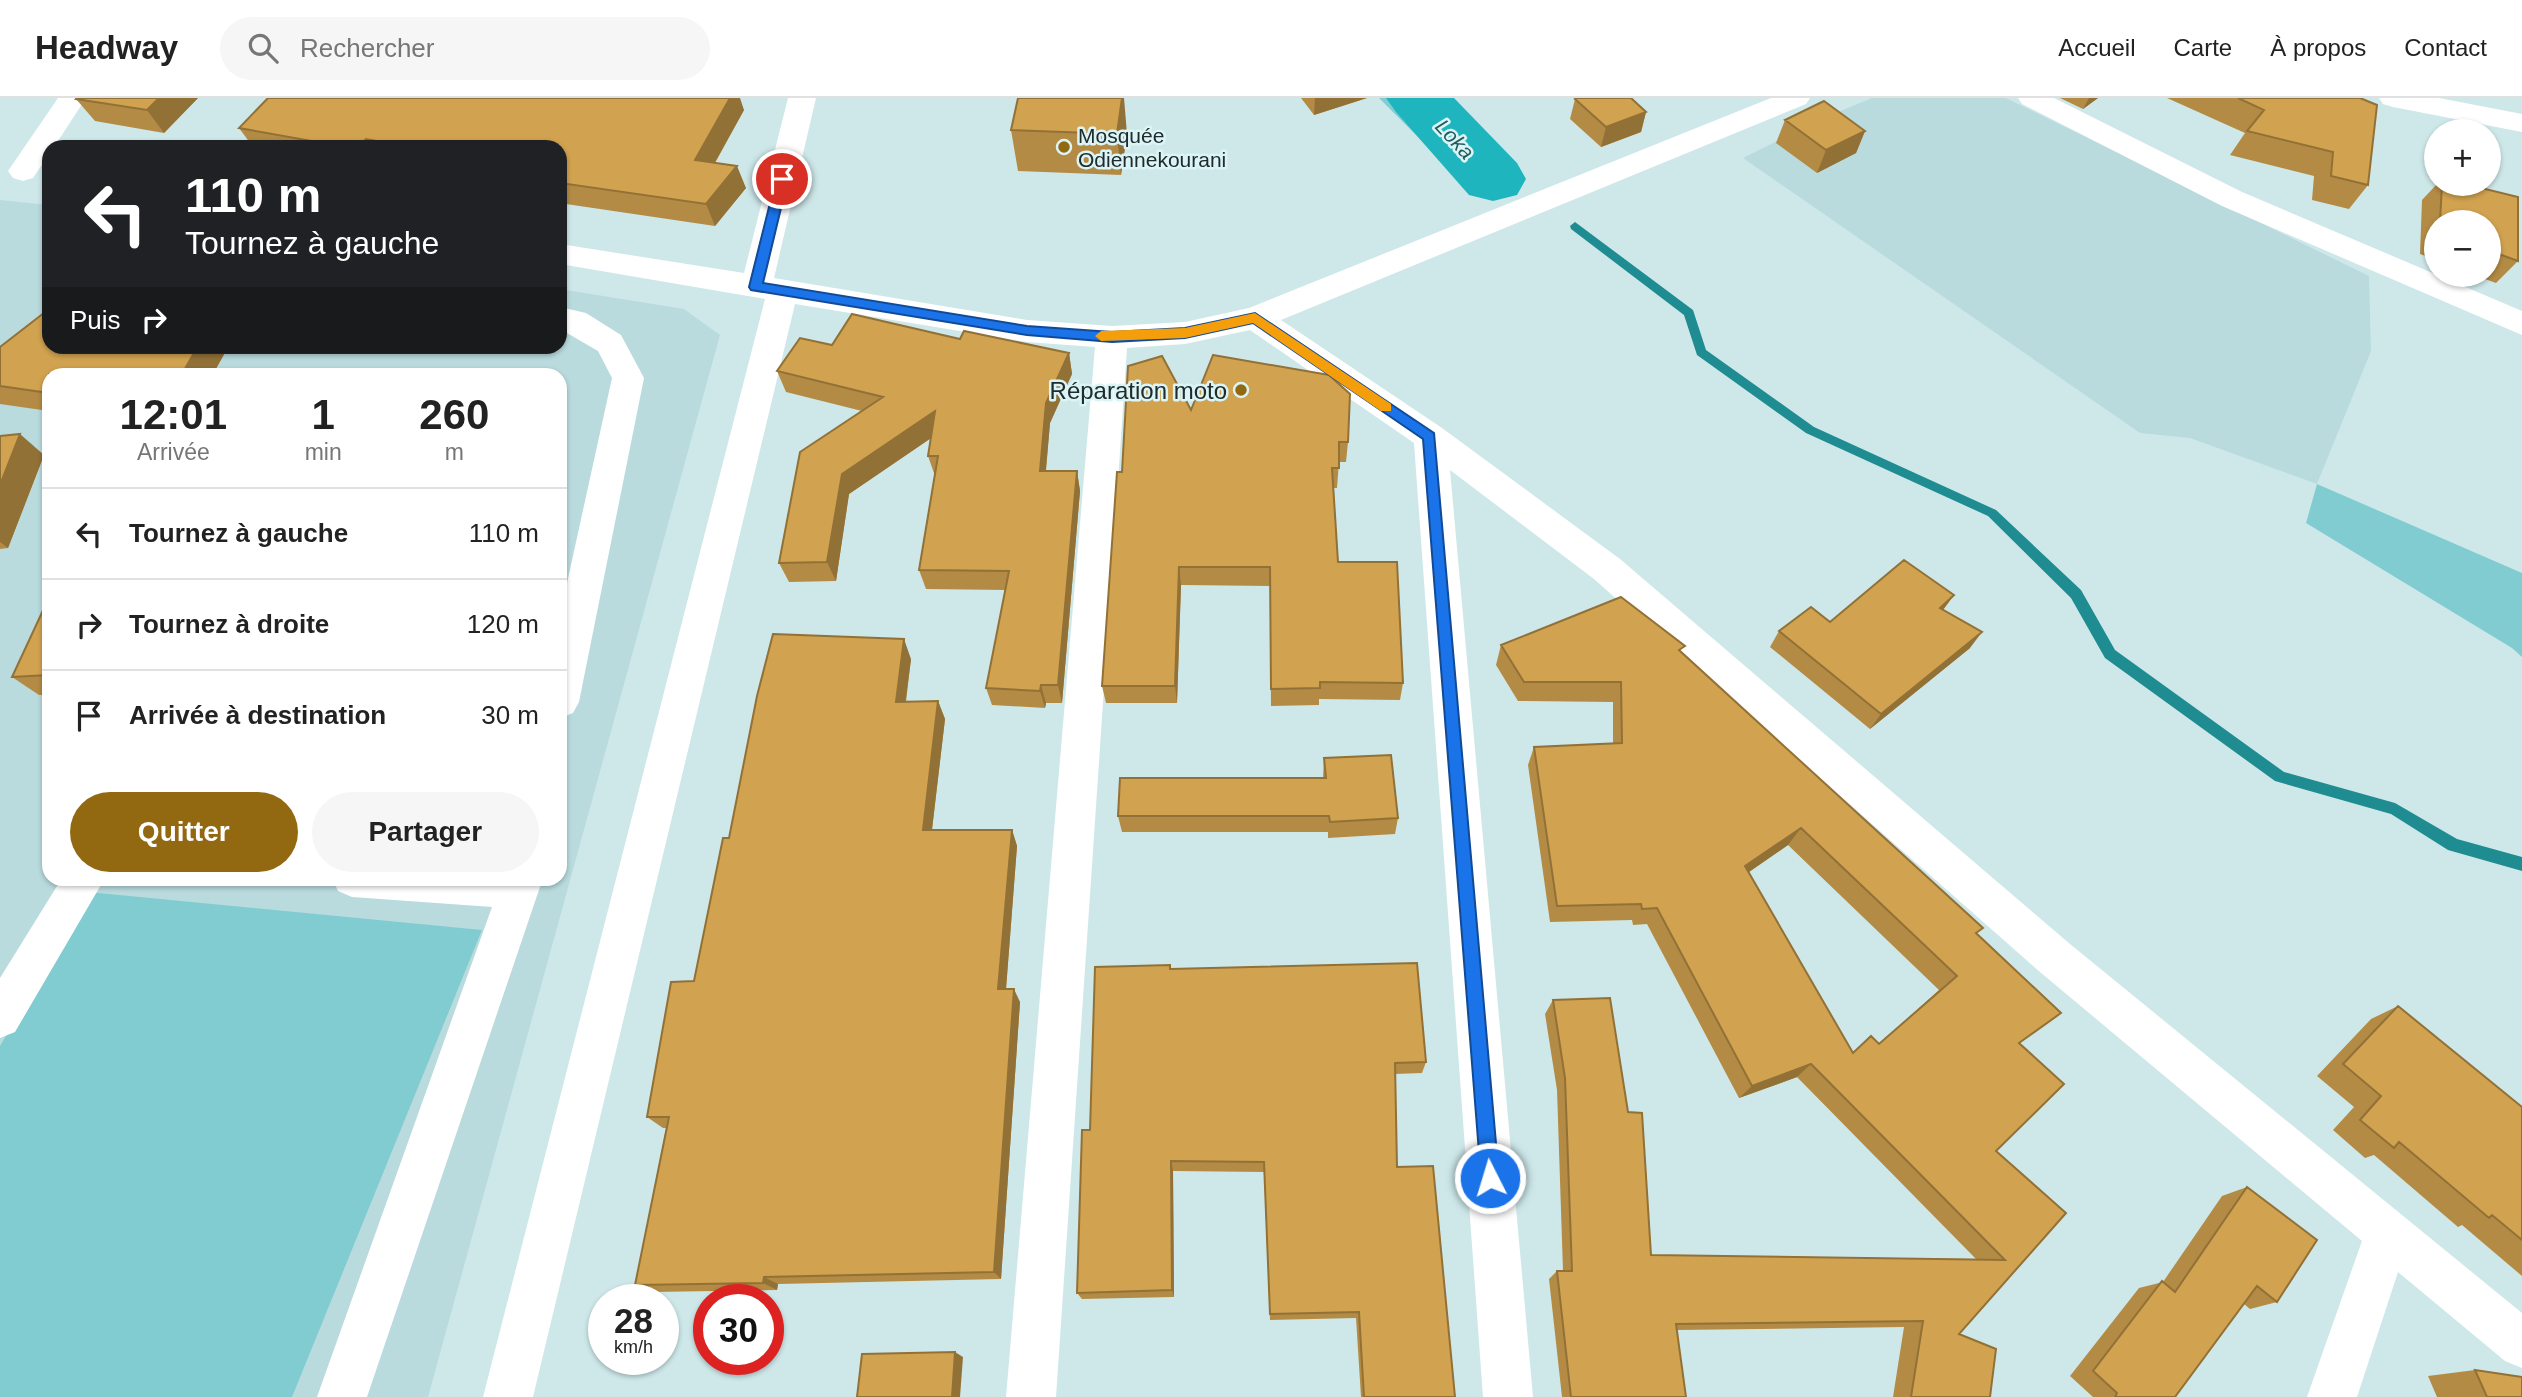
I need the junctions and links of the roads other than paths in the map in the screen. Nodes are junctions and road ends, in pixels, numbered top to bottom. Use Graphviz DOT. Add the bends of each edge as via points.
graph roads {
  1 [pos="72,98"];
  2 [pos="802,98"];
  3 [pos="1796,98"];
  4 [pos="2032,98"];
  5 [pos="2393,98"];
  6 [pos="2522,123"];
  7 [pos="45,140"];
  8 [pos="42,144"];
  9 [pos="24,172"];
  10 [pos="567,255"];
  11 [pos="769,289"];
  12 [pos="1255,318"];
  13 [pos="567,319"];
  14 [pos="2522,324"];
  15 [pos="1112,337"];
  16 [pos="1430,437"];
  17 [pos="567,669"];
  18 [pos="80,886"];
  19 [pos="521,886"];
  20 [pos="0,1017"];
  21 [pos="2387,1236"];
  22 [pos="2522,1344"];
  23 [pos="342,1397"];
  24 [pos="508,1397"];
  25 [pos="1031,1397"];
  26 [pos="1508,1397"];
  27 [pos="2332,1397"];
  1 -- 7 [label="street"];
  2 -- 11 [label="street"];
  3 -- 12 [label="street"];
  4 -- 14 [label="street" via="2232,199"];
  5 -- 6 [label="street"];
  8 -- 9 [label="street"];
  10 -- 11 [label="street"];
  11 -- 15 [label="street" via="1027,331"];
  11 -- 24 [label="street"];
  12 -- 15 [label="street" via="1185,333"];
  12 -- 16 [label="street"];
  13 -- 17 [label="street" via="610,343 628,378"];
  15 -- 25 [label="street"];
  16 -- 21 [label="street" via="1606,569 2045,949"];
  16 -- 26 [label="street"];
  18 -- 20 [label="street"];
  19 -- 23 [label="street"];
  21 -- 22 [label="street"];
  21 -- 27 [label="street"];
}
